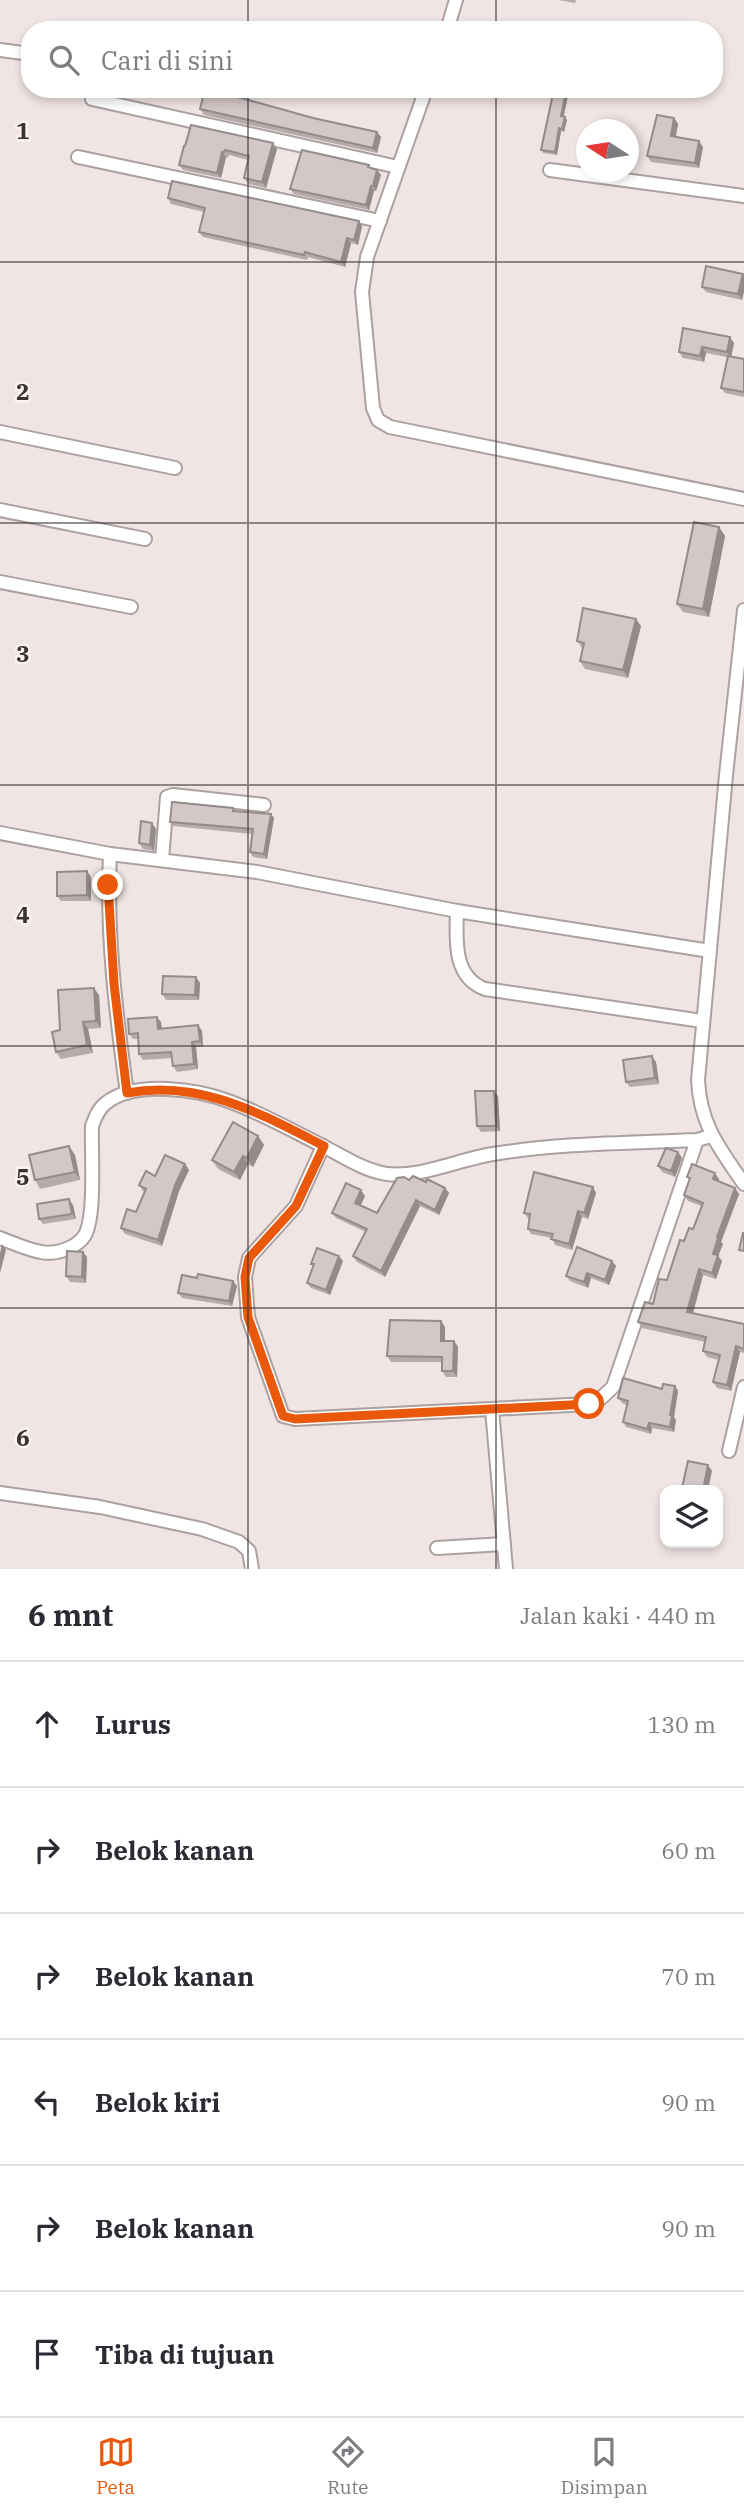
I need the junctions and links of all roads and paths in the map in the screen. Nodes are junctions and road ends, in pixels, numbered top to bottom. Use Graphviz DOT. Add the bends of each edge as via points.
graph roads {
  1 [pos="456,0"];
  2 [pos="450,21"];
  3 [pos="0,50"];
  4 [pos="21,53"];
  5 [pos="423,98"];
  6 [pos="92,99"];
  7 [pos="78,157"];
  8 [pos="398,167"];
  9 [pos="550,170"];
  10 [pos="744,196"];
  11 [pos="380,222"];
  12 [pos="0,432"];
  13 [pos="174,468"];
  14 [pos="744,499"];
  15 [pos="0,510"];
  16 [pos="145,539"];
  17 [pos="0,582"];
  18 [pos="131,607"];
  19 [pos="744,610"];
  20 [pos="264,805"];
  21 [pos="0,833"];
  22 [pos="110,854"];
  23 [pos="162,860"];
  24 [pos="457,911"];
  25 [pos="710,951"];
  26 [pos="702,1021"];
  27 [pos="127,1093"];
  28 [pos="710,1136"];
  29 [pos="697,1140"];
  30 [pos="324,1146"];
  31 [pos="744,1184"];
  32 [pos="0,1238"];
  33 [pos="744,1387"];
  34 [pos="492,1409"];
  35 [pos="729,1451"];
  36 [pos="0,1493"];
  37 [pos="503,1544"];
  38 [pos="437,1548"];
  39 [pos="252,1569"];
  40 [pos="506,1569"];
  1 -- 2 [label="street"];
  3 -- 4 [label="street"];
  5 -- 8 [label="street"];
  6 -- 8 [label="street"];
  7 -- 11 [label="street"];
  8 -- 11 [label="street"];
  9 -- 10 [label="street"];
  11 -- 14 [label="street" via="362,284 373,408 378,420"];
  12 -- 13 [label="street"];
  15 -- 16 [label="street"];
  17 -- 18 [label="street"];
  19 -- 25 [label="street"];
  20 -- 23 [label="street" via="167,797"];
  21 -- 22 [label="street"];
  22 -- 23 [label="street"];
  22 -- 27 [label="street" via="114,984"];
  23 -- 24 [label="street" via="257,872"];
  24 -- 25 [label="street"];
  24 -- 26 [label="street" via="460,963 474,985"];
  25 -- 26 [label="street"];
  26 -- 28 [label="street" via="699,1096"];
  27 -- 30 [label="street" via="163,1088 229,1101"];
  27 -- 32 [label="street" via="106,1102 92,1126 90,1202 80,1241 66,1250 42,1252"];
  28 -- 29 [label="street"];
  28 -- 31 [label="street"];
  29 -- 30 [label="street" via="494,1154 407,1175 364,1167"];
  29 -- 34 [label="street" via="613,1387 589,1404"];
  30 -- 34 [label="street" via="296,1206 249,1258 245,1277 248,1317 283,1416"];
  33 -- 35 [label="street"];
  34 -- 37 [label="street"];
  36 -- 39 [label="street" via="100,1507 202,1529 239,1542 249,1551"];
  37 -- 38 [label="street"];
  37 -- 40 [label="street"];
}
